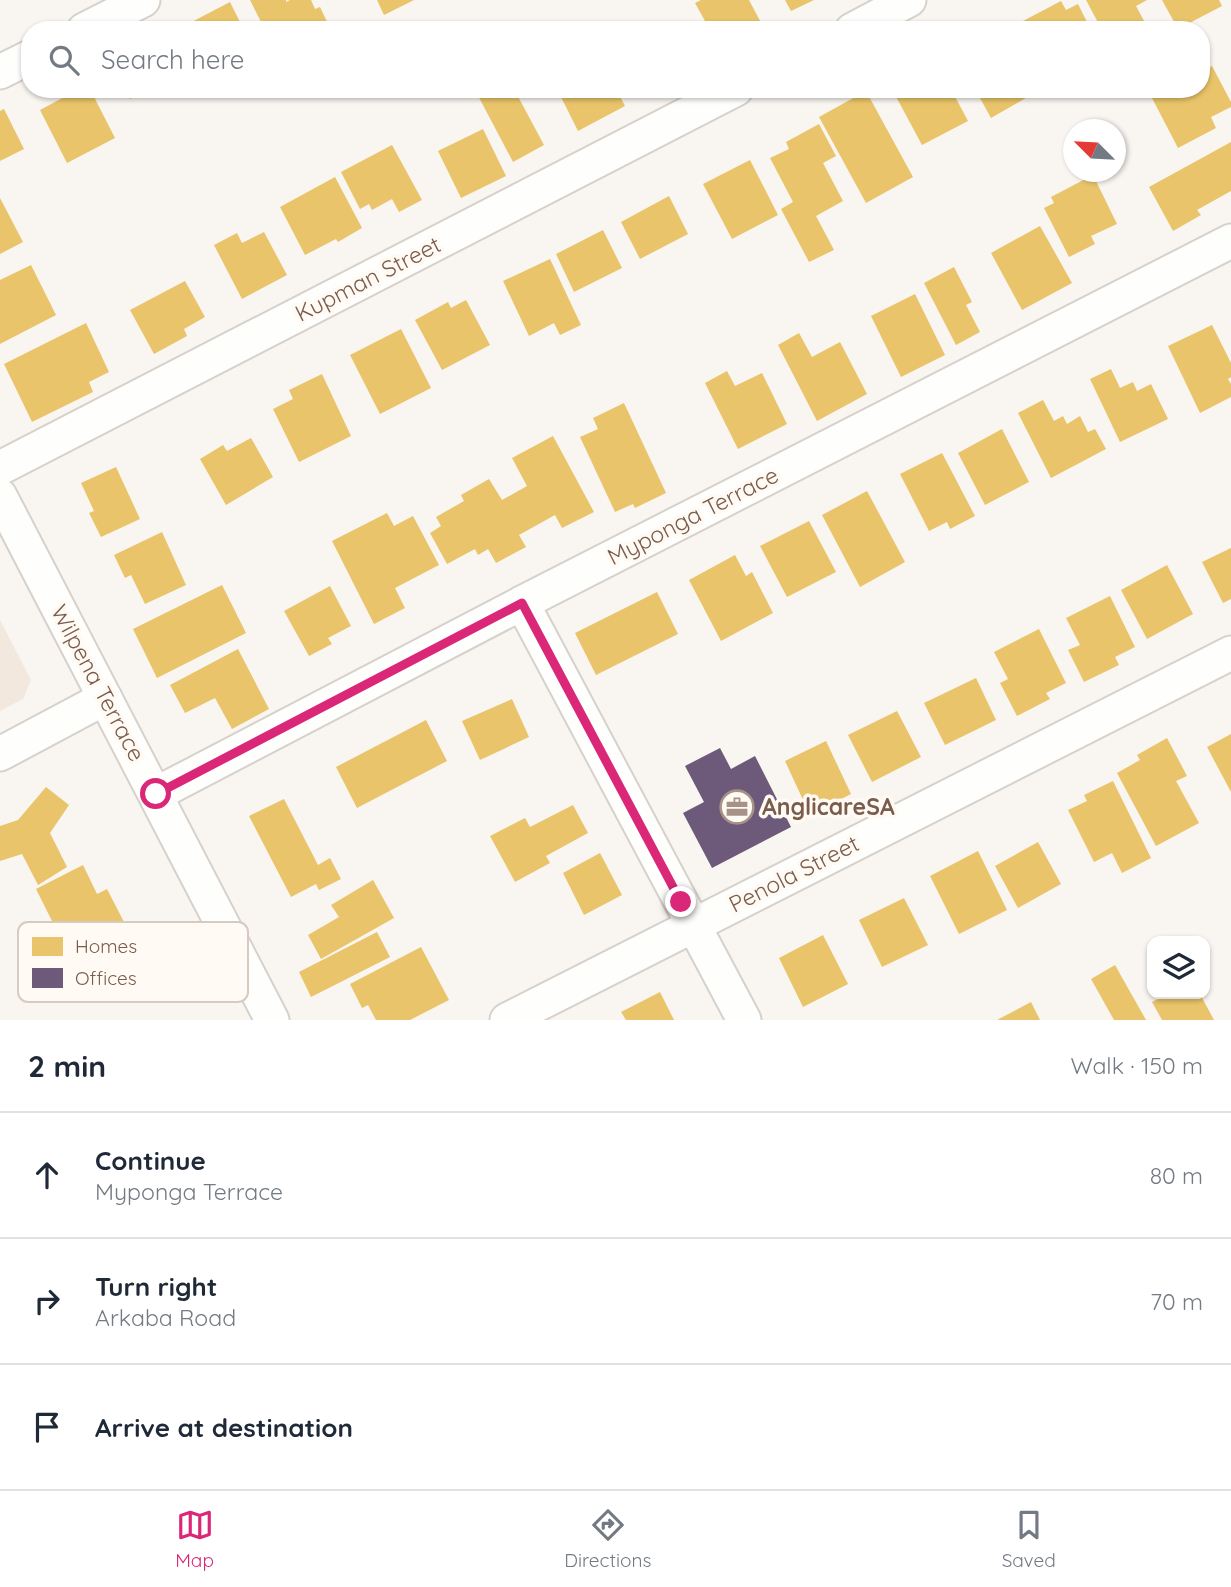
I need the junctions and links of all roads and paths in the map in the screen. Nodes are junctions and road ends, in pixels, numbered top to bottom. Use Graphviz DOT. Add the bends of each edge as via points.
graph roads {
  1 [pos="143,0"];
  2 [pos="909,0"];
  3 [pos="102,21"];
  4 [pos="869,21"];
  5 [pos="21,62"];
  6 [pos="0,72"];
  7 [pos="719,98"];
  8 [pos="1231,241"];
  9 [pos="0,468"];
  10 [pos="0,496"];
  11 [pos="522,603"];
  12 [pos="1231,653"];
  13 [pos="105,698"];
  14 [pos="0,754"];
  15 [pos="156,794"];
  16 [pos="222,922"];
  17 [pos="693,926"];
  18 [pos="248,973"];
  19 [pos="272,1020"];
  20 [pos="507,1020"];
  21 [pos="744,1020"];
  1 -- 3 [label="street"];
  2 -- 4 [label="street"];
  5 -- 6 [label="street"];
  7 -- 9 [label="street, Kupman Street"];
  8 -- 11 [label="street, Myponga Terrace"];
  10 -- 13 [label="street, Wilpena Terrace"];
  11 -- 15 [label="street, Myponga Terrace"];
  11 -- 17 [label="street"];
  12 -- 17 [label="street, Penola Street"];
  13 -- 14 [label="street"];
  13 -- 15 [label="street, Wilpena Terrace"];
  15 -- 16 [label="street, Wilpena Terrace"];
  17 -- 20 [label="street, Penola Street"];
  17 -- 21 [label="street"];
  18 -- 19 [label="street, Wilpena Terrace"];
}
